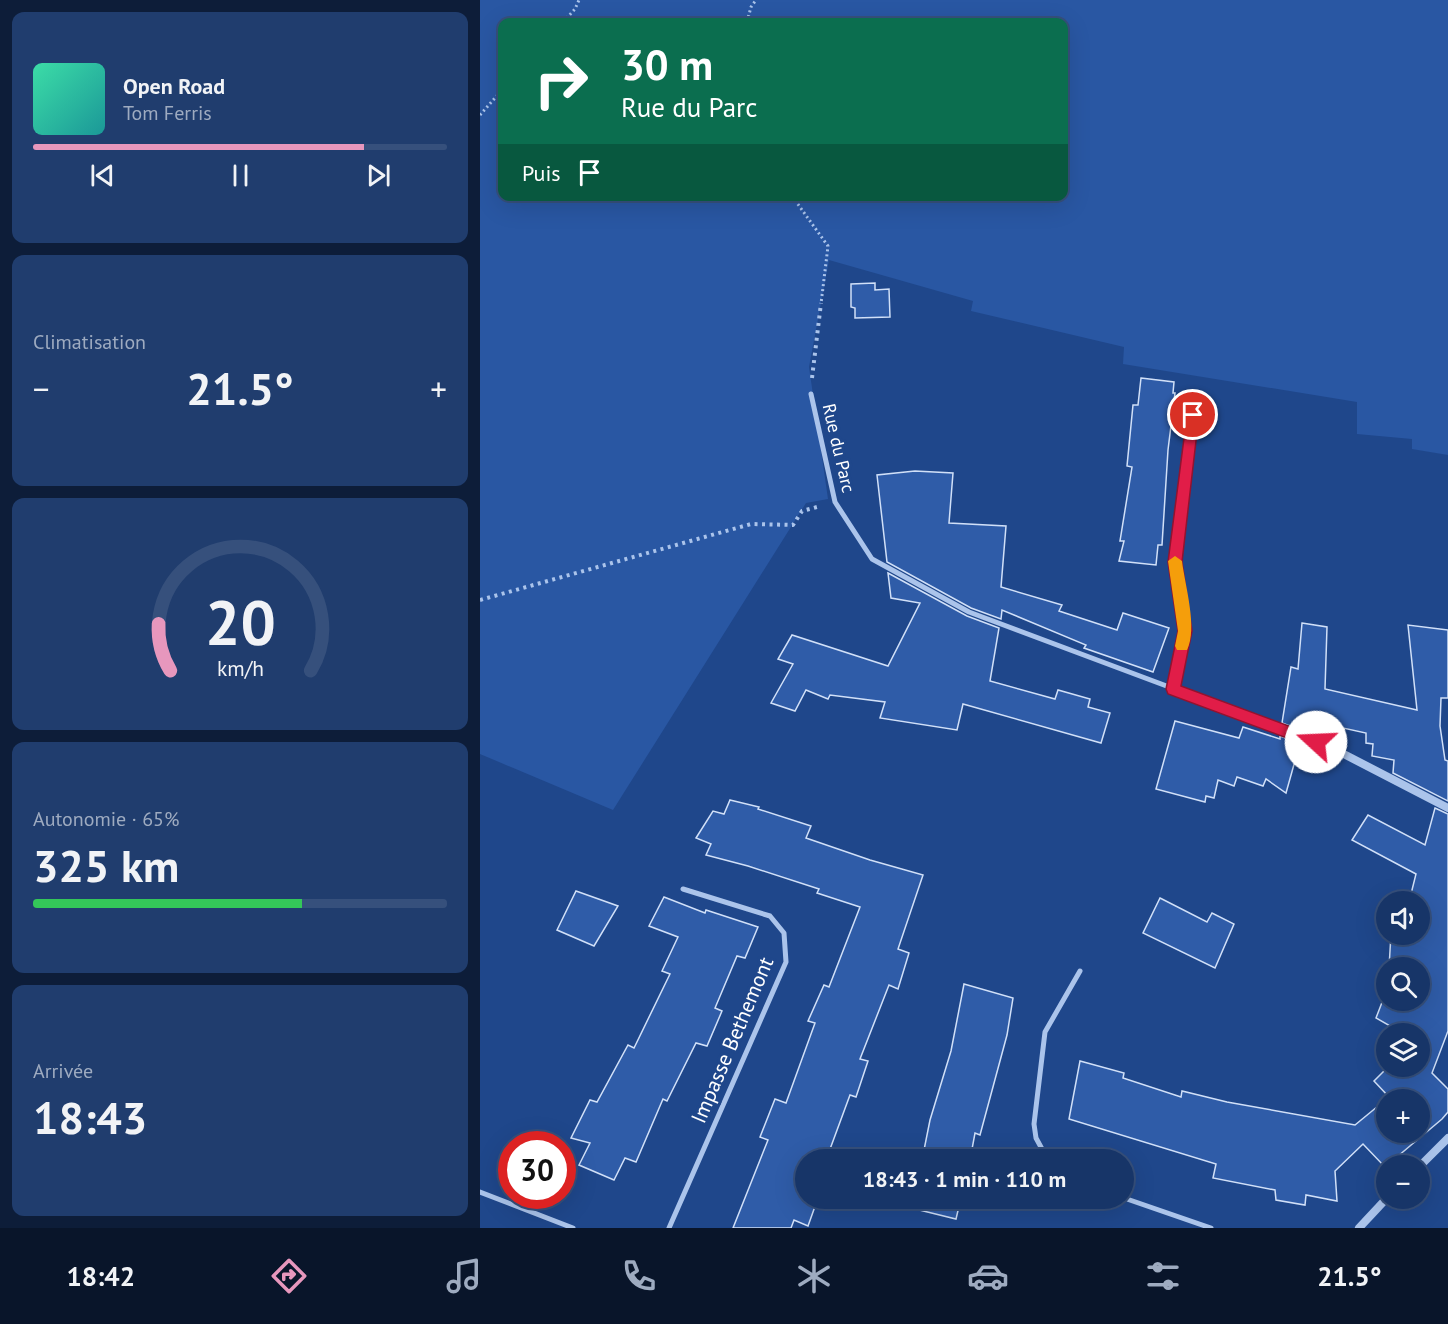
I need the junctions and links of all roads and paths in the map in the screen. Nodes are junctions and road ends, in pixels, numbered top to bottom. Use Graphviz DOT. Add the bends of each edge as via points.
graph roads {
  1 [pos="579,0"];
  2 [pos="756,0"];
  3 [pos="567,18"];
  4 [pos="748,18"];
  5 [pos="498,95"];
  6 [pos="480,115"];
  7 [pos="796,201"];
  8 [pos="811,394"];
  9 [pos="1193,415"];
  10 [pos="836,502"];
  11 [pos="480,600"];
  12 [pos="1173,689"];
  13 [pos="1448,808"];
  14 [pos="683,889"];
  15 [pos="1080,971"];
  16 [pos="1448,1138"];
  17 [pos="1042,1149"];
  18 [pos="1430,1156"];
  19 [pos="480,1192"];
  20 [pos="1134,1201"];
  21 [pos="1377,1209"];
  22 [pos="573,1228"];
  23 [pos="669,1228"];
  24 [pos="1211,1228"];
  25 [pos="1359,1228"];
  1 -- 3 [label="path"];
  2 -- 4 [label="path"];
  5 -- 6 [label="path"];
  7 -- 8 [label="path, Rue du Parc" via="828,246"];
  8 -- 10 [label="street, Rue du Parc"];
  9 -- 12 [label="street" via="1175,562 1185,631"];
  10 -- 11 [label="path" via="802,511 793,525 751,524"];
  10 -- 12 [label="street, Rue du Parc" via="872,559 969,612"];
  12 -- 13 [label="street, Rue du Parc" via="1336,750"];
  14 -- 23 [label="lane, Impasse Bethemont" via="770,916 784,933 786,962"];
  15 -- 17 [label="lane" via="1044,1032 1034,1124"];
  16 -- 18 [label="street"];
  19 -- 22 [label="lane"];
  20 -- 24 [label="lane"];
  21 -- 25 [label="street"];
}
